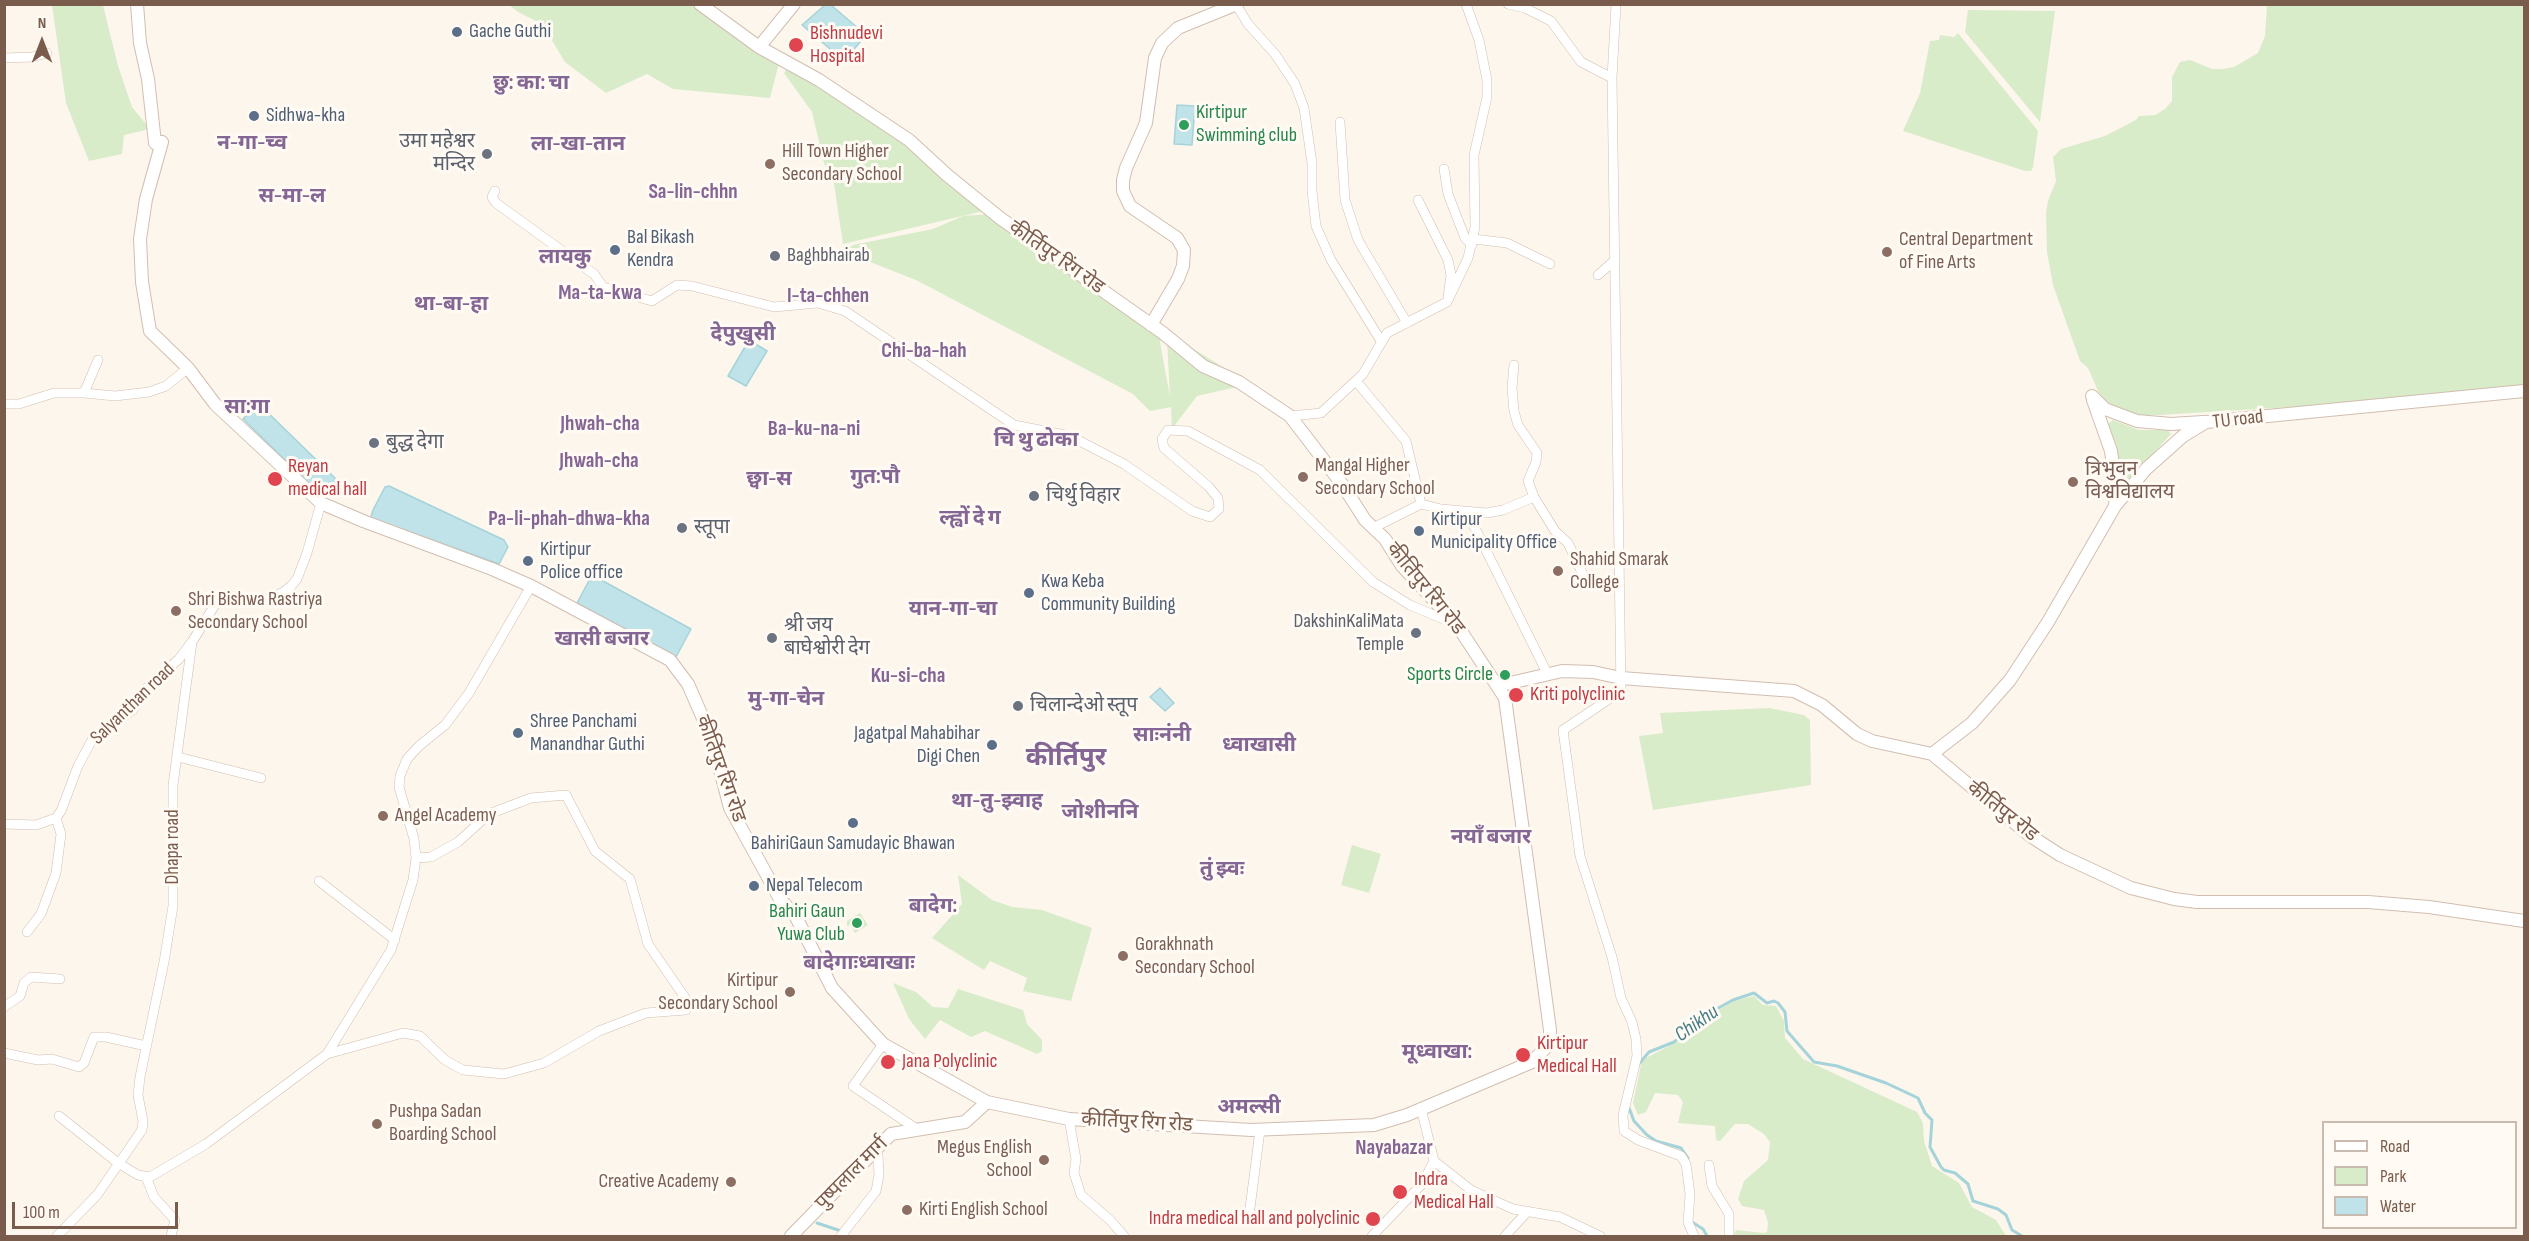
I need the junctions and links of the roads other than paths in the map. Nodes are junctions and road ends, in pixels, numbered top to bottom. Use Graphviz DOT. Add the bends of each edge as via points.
graph roads {
  1 [pos="137,4"];
  2 [pos="700,4"];
  3 [pos="794,4"];
  4 [pos="1466,4"];
  5 [pos="1508,4"];
  6 [pos="1616,4"];
  7 [pos="1237,5"];
  8 [pos="759,47"];
  9 [pos="46,53"];
  10 [pos="4,58"];
  11 [pos="1612,78"];
  12 [pos="1340,122"];
  13 [pos="1444,169"];
  14 [pos="495,191"];
  15 [pos="1418,200"];
  16 [pos="1473,242"];
  17 [pos="1615,260"];
  18 [pos="1550,264"];
  19 [pos="1598,275"];
  20 [pos="1447,302"];
  21 [pos="1407,323"];
  22 [pos="1151,325"];
  23 [pos="1381,341"];
  24 [pos="98,360"];
  25 [pos="1514,365"];
  26 [pos="188,368"];
  27 [pos="1356,381"];
  28 [pos="2524,391"];
  29 [pos="84,393"];
  30 [pos="4,404"];
  31 [pos="1290,416"];
  32 [pos="2206,422"];
  33 [pos="1534,497"];
  34 [pos="321,502"];
  35 [pos="1421,504"];
  36 [pos="2115,506"];
  37 [pos="1467,512"];
  38 [pos="1373,528"];
  39 [pos="1587,584"];
  40 [pos="531,586"];
  41 [pos="1457,625"];
  42 [pos="192,642"];
  43 [pos="1547,673"];
  44 [pos="1621,678"];
  45 [pos="1497,686"];
  46 [pos="1932,754"];
  47 [pos="178,757"];
  48 [pos="261,778"];
  49 [pos="56,818"];
  50 [pos="4,824"];
  51 [pos="416,858"];
  52 [pos="319,881"];
  53 [pos="2524,921"];
  54 [pos="27,932"];
  55 [pos="395,940"];
  56 [pos="60,979"];
  57 [pos="4,1007"];
  58 [pos="4,1042"];
  59 [pos="883,1044"];
  60 [pos="146,1046"];
  61 [pos="6,1053"];
  62 [pos="327,1054"];
  63 [pos="987,1102"];
  64 [pos="1421,1108"];
  65 [pos="59,1116"];
  66 [pos="1069,1119"];
  67 [pos="918,1130"];
  68 [pos="1260,1130"];
  69 [pos="875,1151"];
  70 [pos="1434,1161"];
  71 [pos="118,1162"];
  72 [pos="1709,1165"];
  73 [pos="146,1177"];
  74 [pos="1528,1211"];
  75 [pos="1249,1216"];
  76 [pos="57,1236"];
  77 [pos="171,1236"];
  78 [pos="791,1236"];
  79 [pos="841,1236"];
  80 [pos="1124,1236"];
  81 [pos="1372,1236"];
  82 [pos="1505,1236"];
  83 [pos="1600,1236"];
  84 [pos="1694,1236"];
  85 [pos="1729,1236"];
  1 -- 26 [label="street, कीर्तिपुर रिंग रोड" via="155,143 162,142 140,239 144,292 150,331"];
  2 -- 8 [label="street, कीर्तिपुर रिंग रोड"];
  3 -- 8 [label="street"];
  4 -- 16 [label="street" via="1487,80 1474,155"];
  5 -- 11 [label="street" via="1551,21 1581,62"];
  6 -- 11 [label="street"];
  7 -- 22 [label="street" via="1178,28 1162,43 1155,58 1146,123 1123,180 1123,191 1130,206 1177,238 1184,250 1178,279"];
  7 -- 23 [label="street" via="1295,84 1304,108 1316,226 1331,260"];
  8 -- 22 [label="street, कीर्तिपुर रिंग रोड" via="819,80 900,134 1000,218"];
  9 -- 10 [label="street"];
  11 -- 17 [label="street"];
  12 -- 21 [label="street" via="1345,200 1358,240"];
  13 -- 16 [label="street" via="1448,194 1465,238"];
  14 -- 41 [label="street" via="492,197 496,203 594,274 603,287 652,301 677,285 685,285 774,307 818,303 845,311 1014,425 1070,436 1124,464 1192,511 1210,516 1219,509 1218,498 1164,448 1162,439 1168,430 1188,431 1260,470 1373,582 1410,605"];
  15 -- 20 [label="street" via="1448,260 1451,275"];
  16 -- 18 [label="street" via="1507,243"];
  16 -- 20 [label="street"];
  17 -- 19 [label="street"];
  17 -- 44 [label="street"];
  20 -- 21 [label="street"];
  21 -- 23 [label="street" via="1387,333"];
  22 -- 31 [label="street, कीर्तिपुर रिंग रोड" via="1203,366 1239,382"];
  23 -- 27 [label="street"];
  24 -- 29 [label="street"];
  25 -- 33 [label="street" via="1514,411 1518,425 1537,453 1528,481"];
  26 -- 29 [label="street" via="166,386 149,392 115,396"];
  26 -- 34 [label="street, कीर्तिपुर रिंग रोड" via="215,404"];
  27 -- 31 [label="street" via="1321,413"];
  27 -- 35 [label="street" via="1406,441"];
  28 -- 32 [label="street, TU road"];
  29 -- 30 [label="street" via="54,393 19,404"];
  31 -- 38 [label="street, कीर्तिपुर रिंग रोड"];
  32 -- 36 [label="street, TU road" via="2165,450"];
  32 -- 36 [label="street" via="2137,421 2105,409 2092,396 2111,451"];
  33 -- 37 [label="street" via="1503,510"];
  33 -- 39 [label="street" via="1555,531 1568,543"];
  34 -- 40 [label="street, कीर्तिपुर रिंग रोड"];
  34 -- 42 [label="street, Dhapa road" via="307,553 291,586 267,600 218,600"];
  35 -- 37 [label="street"];
  35 -- 38 [label="street"];
  36 -- 46 [label="street, TU road" via="2010,680 1972,723"];
  37 -- 43 [label="street"];
  38 -- 41 [label="street, कीर्तिपुर रिंग रोड"];
  40 -- 51 [label="street" via="469,693 445,724 407,759 399,787"];
  40 -- 59 [label="street, कीर्तिपुर रिंग रोड" via="670,660 679,671 712,739 730,808 780,899 795,915 832,988"];
  41 -- 45 [label="street, कीर्तिपुर रिंग रोड"];
  42 -- 47 [label="street, Dhapa road"];
  42 -- 49 [label="street, Salyanthan road" via="143,691 133,710 93,738"];
  43 -- 44 [label="street, कीर्तिपुर रोड" via="1593,672"];
  43 -- 45 [label="street, कीर्तिपुर रोड"];
  44 -- 46 [label="street, कीर्तिपुर रोड" via="1794,692 1822,705 1857,734 1872,741"];
  44 -- 84 [label="street" via="1621,691 1563,730 1580,856 1636,1039 1637,1056 1623,1114 1624,1131 1681,1156 1686,1164 1690,1194 1688,1222"];
  45 -- 64 [label="street, कीर्तिपुर रिंग रोड" via="1506,698 1550,1043 1532,1062"];
  46 -- 53 [label="street, कीर्तिपुर रोड" via="2029,835 2060,855 2151,894 2215,903 2391,903"];
  47 -- 48 [label="street"];
  47 -- 60 [label="street, Dhapa road" via="173,785 173,906"];
  49 -- 50 [label="street" via="36,825"];
  49 -- 54 [label="street" via="61,834 56,873 41,914"];
  51 -- 55 [label="street"];
  51 -- 62 [label="street" via="430,857 458,842 489,814 531,798 566,795 595,851 630,879 648,944 686,999 686,1010 646,1013 599,1031 544,1063 504,1074 463,1070 445,1060 420,1036 403,1033"];
  52 -- 55 [label="street"];
  55 -- 62 [label="street"];
  56 -- 57 [label="street" via="31,977 24,983 20,996"];
  58 -- 61 [label="street" via="8,1046"];
  59 -- 63 [label="street, कीर्तिपुर रिंग रोड"];
  59 -- 67 [label="street" via="853,1086"];
  60 -- 61 [label="street" via="106,1036 94,1037 79,1067"];
  60 -- 71 [label="street, Dhapa road" via="138,1095 141,1130"];
  62 -- 73 [label="street" via="206,1144"];
  63 -- 66 [label="street, कीर्तिपुर रिंग रोड"];
  63 -- 67 [label="street, पुष्पलाल मार्ग" via="965,1122"];
  64 -- 68 [label="street, कीर्तिपुर रिंग रोड" via="1374,1125"];
  64 -- 70 [label="street"];
  65 -- 71 [label="street"];
  66 -- 68 [label="street, कीर्तिपुर रिंग रोड"];
  66 -- 80 [label="street" via="1076,1159 1074,1173 1081,1195"];
  67 -- 69 [label="street, पुष्पलाल मार्ग" via="891,1134"];
  68 -- 75 [label="street"];
  69 -- 78 [label="street, पुष्पलाल मार्ग"];
  69 -- 79 [label="street" via="879,1175 876,1191"];
  70 -- 74 [label="street" via="1471,1190 1513,1209"];
  70 -- 81 [label="street" via="1422,1184"];
  71 -- 73 [label="street"];
  71 -- 76 [label="street, Dhapa road" via="97,1195"];
  72 -- 85 [label="street" via="1712,1186 1729,1214"];
  73 -- 77 [label="street" via="154,1197 175,1221"];
  74 -- 82 [label="street"];
  74 -- 83 [label="street" via="1560,1217"];
}
